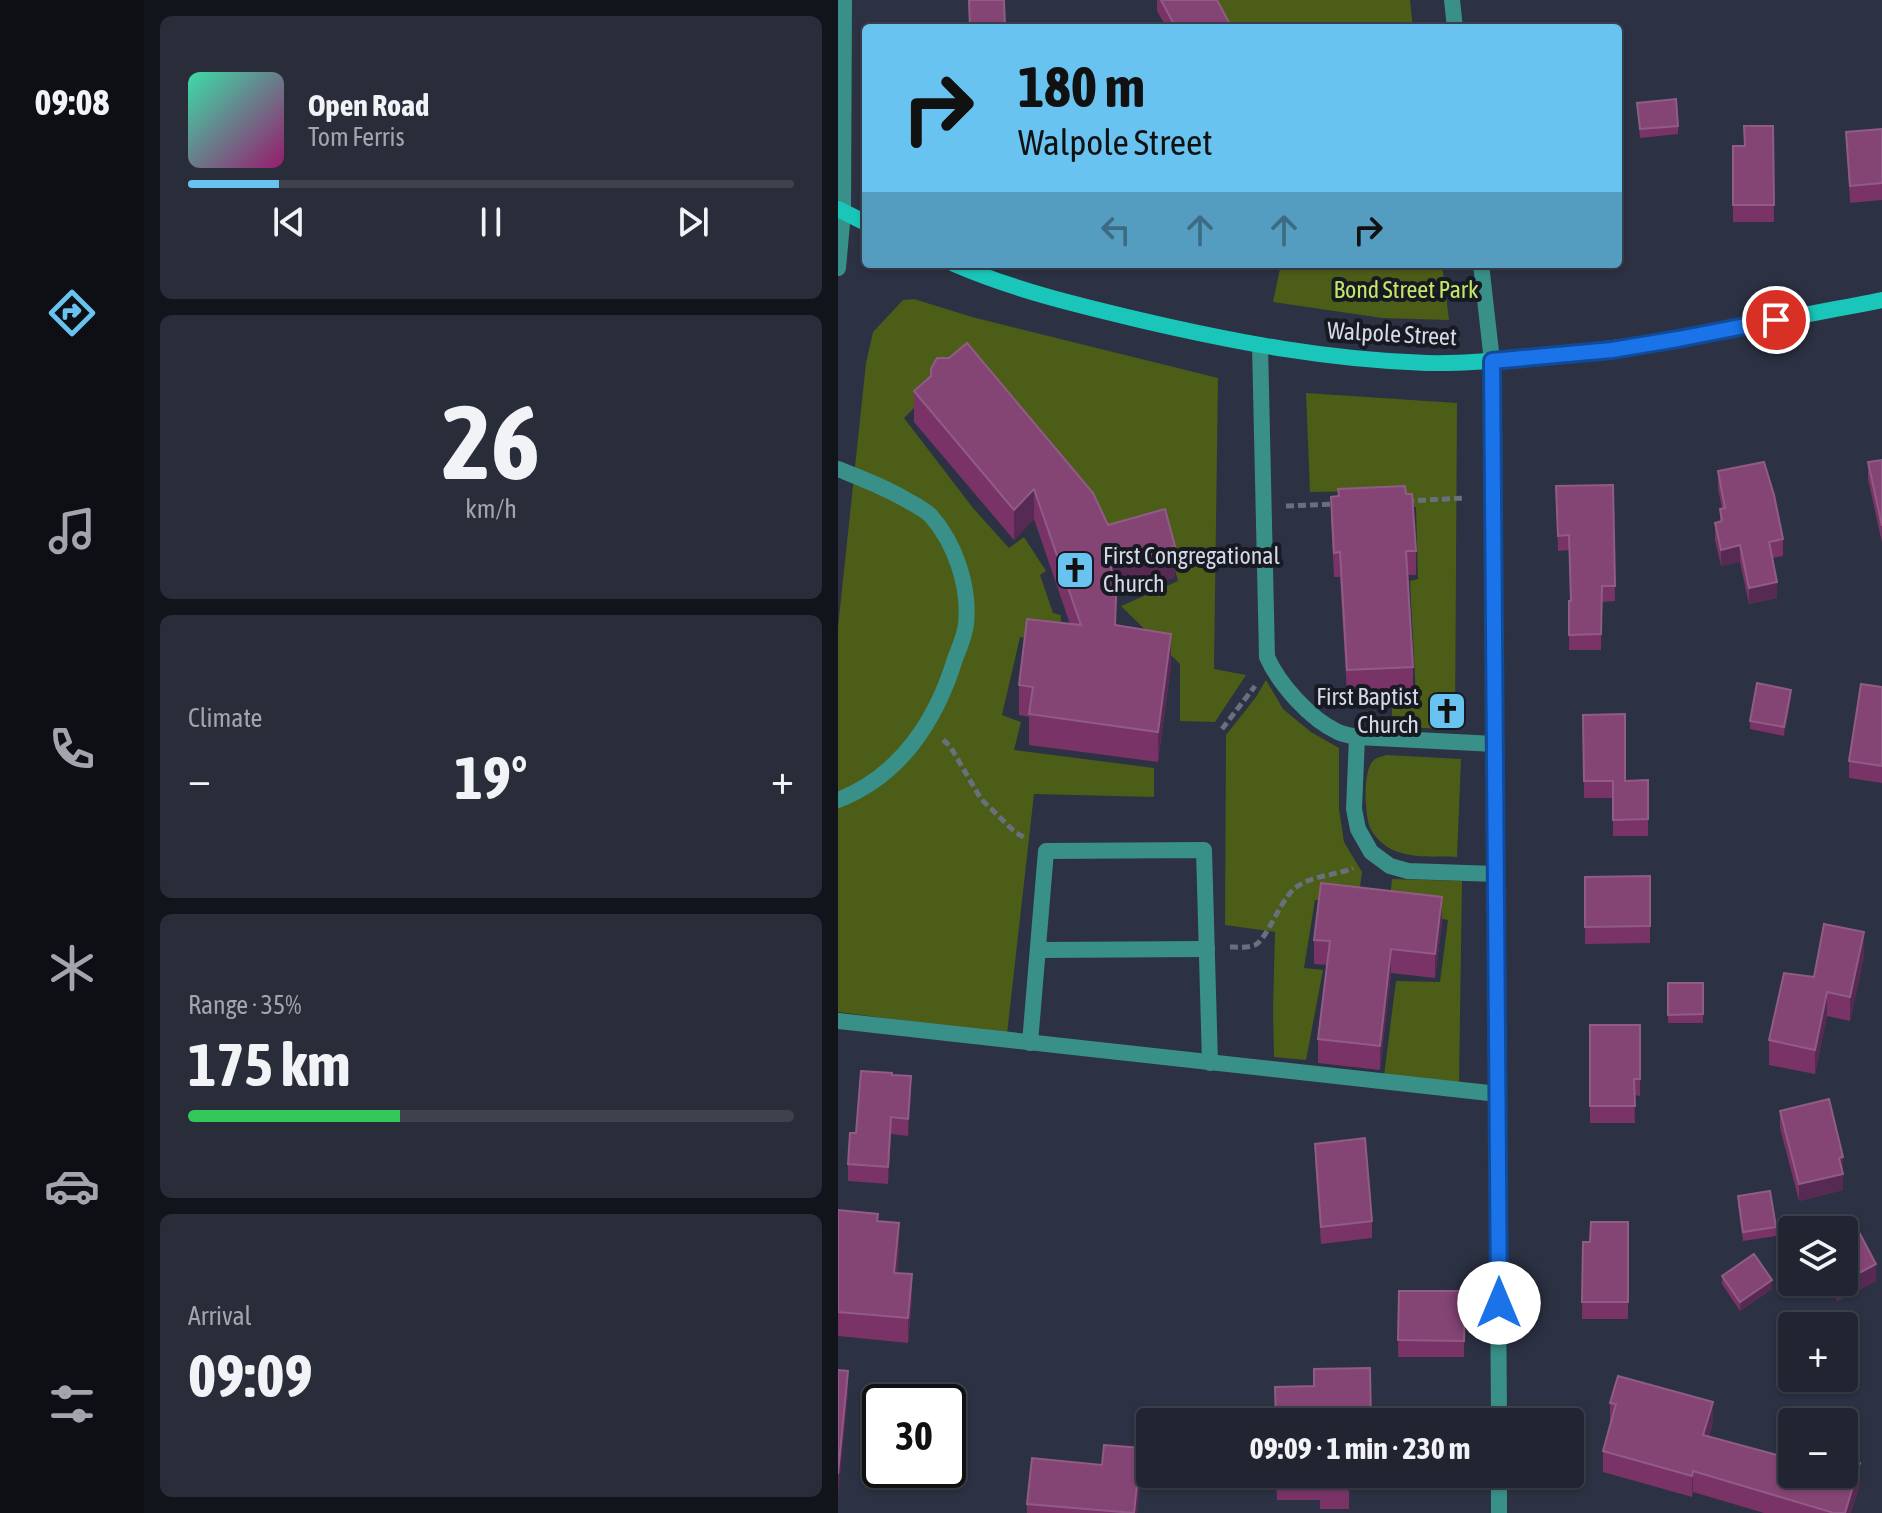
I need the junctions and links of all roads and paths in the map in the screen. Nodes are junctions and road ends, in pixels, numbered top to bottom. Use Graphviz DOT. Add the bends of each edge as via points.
graph roads {
  1 [pos="844,0"];
  2 [pos="1452,0"];
  3 [pos="1455,24"];
  4 [pos="841,210"];
  5 [pos="862,221"];
  6 [pos="838,268"];
  7 [pos="965,268"];
  8 [pos="1481,268"];
  9 [pos="1882,300"];
  10 [pos="1260,345"];
  11 [pos="1492,361"];
  12 [pos="838,469"];
  13 [pos="1465,498"];
  14 [pos="1403,501"];
  15 [pos="1341,504"];
  16 [pos="1263,507"];
  17 [pos="1268,661"];
  18 [pos="926,727"];
  19 [pos="1222,729"];
  20 [pos="1357,737"];
  21 [pos="1495,744"];
  22 [pos="838,800"];
  23 [pos="1047,852"];
  24 [pos="1374,855"];
  25 [pos="1496,874"];
  26 [pos="1207,949"];
  27 [pos="1038,950"];
  28 [pos="838,1021"];
  29 [pos="1030,1043"];
  30 [pos="1210,1063"];
  31 [pos="1498,1094"];
  32 [pos="1499,1408"];
  33 [pos="1499,1488"];
  34 [pos="1499,1513"];
  1 -- 4 [label="street"];
  2 -- 3 [label="street"];
  4 -- 5 [label="main road"];
  4 -- 6 [label="street"];
  7 -- 10 [label="main road, Walpole Street" via="1038,294"];
  8 -- 11 [label="street"];
  9 -- 11 [label="main road, Walpole Street" via="1651,344"];
  10 -- 11 [label="main road, Walpole Street" via="1363,359"];
  10 -- 16 [label="street"];
  11 -- 21 [label="street"];
  12 -- 18 [label="street" via="887,488 929,514 950,543 960,569 966,625 946,688"];
  13 -- 14 [label="path"];
  15 -- 16 [label="path"];
  16 -- 17 [label="street"];
  17 -- 19 [label="path"];
  17 -- 20 [label="street" via="1314,715 1338,732"];
  18 -- 22 [label="street" via="884,775"];
  18 -- 23 [label="path" via="950,746 981,799 1015,832"];
  20 -- 21 [label="street"];
  20 -- 24 [label="street" via="1354,809 1358,829"];
  21 -- 25 [label="street"];
  23 -- 26 [label="street" via="1204,850"];
  23 -- 27 [label="street"];
  24 -- 25 [label="street" via="1408,871"];
  24 -- 26 [label="path" via="1350,870 1295,887 1262,941"];
  25 -- 31 [label="street"];
  26 -- 27 [label="street"];
  26 -- 30 [label="street"];
  27 -- 29 [label="street"];
  28 -- 29 [label="street"];
  29 -- 30 [label="street"];
  30 -- 31 [label="street"];
  31 -- 32 [label="street"];
  33 -- 34 [label="street"];
}
